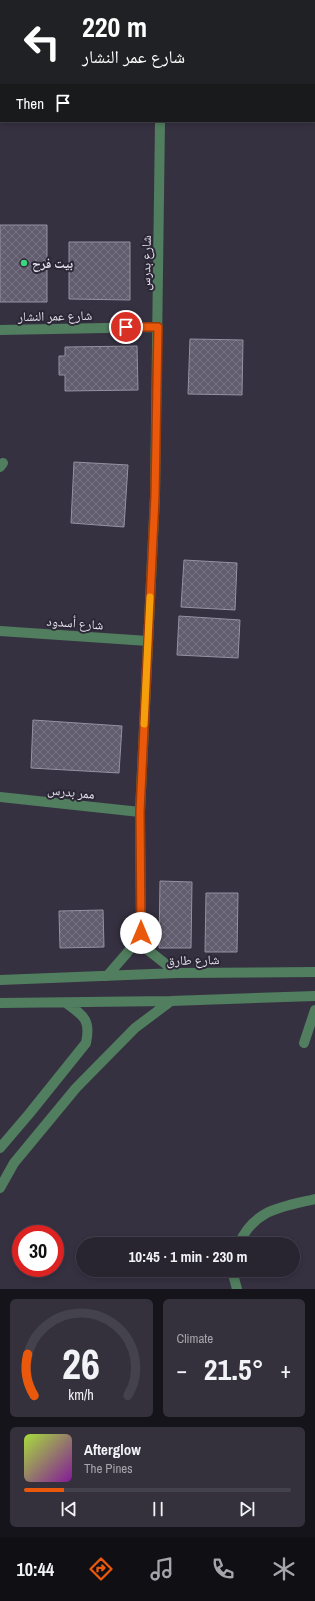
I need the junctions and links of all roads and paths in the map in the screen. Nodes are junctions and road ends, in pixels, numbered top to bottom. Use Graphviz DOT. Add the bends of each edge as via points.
graph roads {
  1 [pos="160,122"];
  2 [pos="158,327"];
  3 [pos="0,330"];
  4 [pos="0,631"];
  5 [pos="148,641"];
  6 [pos="0,797"];
  7 [pos="140,812"];
  8 [pos="141,933"];
  9 [pos="315,972"];
  10 [pos="177,973"];
  11 [pos="107,976"];
  12 [pos="0,980"];
  13 [pos="315,996"];
  14 [pos="171,1001"];
  15 [pos="0,1003"];
  16 [pos="66,1003"];
  17 [pos="315,1010"];
  18 [pos="304,1042"];
  19 [pos="0,1148"];
  20 [pos="0,1188"];
  21 [pos="315,1199"];
  22 [pos="242,1237"];
  23 [pos="234,1277"];
  24 [pos="237,1289"];
  1 -- 2 [label="street, شارع بدرس"];
  2 -- 3 [label="street, شارع عمر النشار"];
  2 -- 5 [label="street, شارع بدرس" via="155,496"];
  4 -- 5 [label="street, شارع أسدود"];
  5 -- 7 [label="street, شارع بدرس"];
  6 -- 7 [label="street, ممر بدرس"];
  7 -- 8 [label="street, شارع بدرس"];
  8 -- 10 [label="street, شارع بدرس" via="148,950"];
  8 -- 11 [label="street"];
  9 -- 10 [label="street, شارع طارق"];
  10 -- 11 [label="street, شارع طارق"];
  11 -- 12 [label="street, شارع طارق"];
  13 -- 14 [label="street"];
  14 -- 16 [label="street"];
  14 -- 20 [label="street" via="135,1028 76,1088 14,1162"];
  15 -- 16 [label="street"];
  16 -- 19 [label="street" via="84,1015 88,1032 86,1043"];
  17 -- 18 [label="street"];
  21 -- 22 [label="street" via="265,1213 252,1223"];
  23 -- 24 [label="street"];
}
